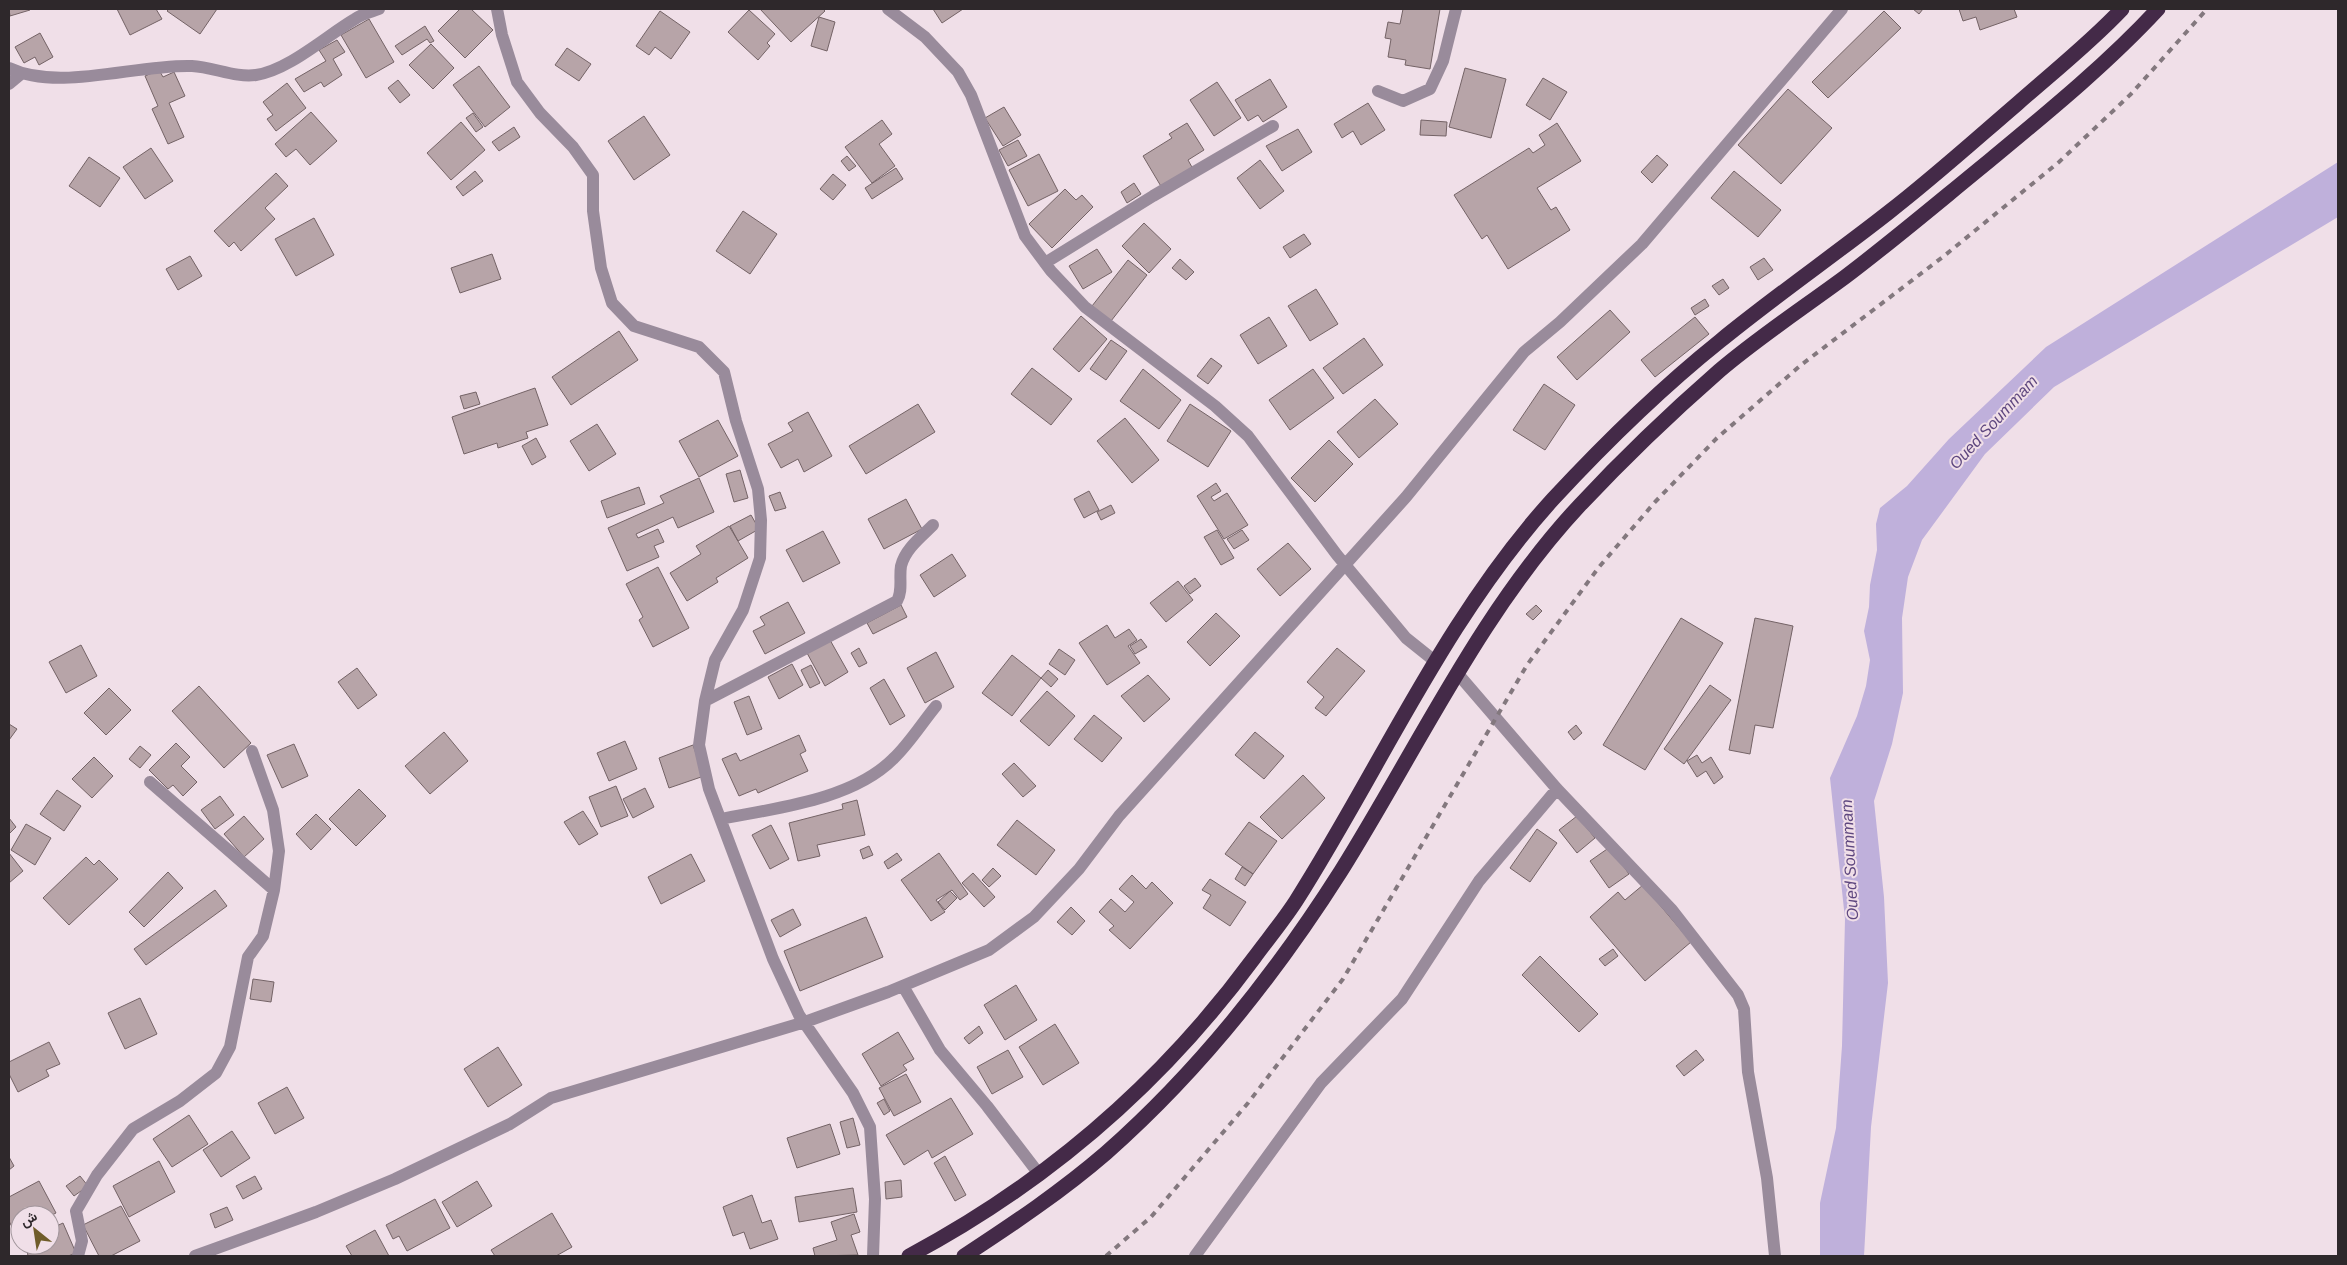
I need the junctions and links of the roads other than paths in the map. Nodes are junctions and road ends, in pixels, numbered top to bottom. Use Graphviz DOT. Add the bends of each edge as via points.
graph roads {
  1 [pos="379,9"];
  2 [pos="496,9"];
  3 [pos="888,9"];
  4 [pos="1456,9"];
  5 [pos="1842,9"];
  6 [pos="2122,9"];
  7 [pos="2158,9"];
  8 [pos="15,71"];
  9 [pos="9,84"];
  10 [pos="1378,91"];
  11 [pos="1273,126"];
  12 [pos="1045,263"];
  13 [pos="933,525"];
  14 [pos="1344,564"];
  15 [pos="1436,662"];
  16 [pos="1458,674"];
  17 [pos="705,701"];
  18 [pos="936,706"];
  19 [pos="252,751"];
  20 [pos="150,782"];
  21 [pos="1556,789"];
  22 [pos="721,819"];
  23 [pos="274,890"];
  24 [pos="903,986"];
  25 [pos="805,1022"];
  26 [pos="1040,1174"];
  27 [pos="78,1256"];
  28 [pos="194,1256"];
  29 [pos="873,1256"];
  30 [pos="909,1256"];
  31 [pos="964,1256"];
  32 [pos="1195,1256"];
  33 [pos="1775,1256"];
  1 -- 8 [label="street" via="357,17 295,60 256,75 194,66 156,66 53,79"];
  2 -- 17 [label="street" via="517,82 593,175 596,230 612,303 634,326 699,347 724,372 758,489 762,520 760,558 743,610 715,660"];
  3 -- 12 [label="street" via="925,37 958,72 971,95 1025,236"];
  4 -- 10 [label="street" via="1443,61 1430,89 1403,101"];
  5 -- 14 [label="street" via="1642,244 1524,352 1406,497"];
  6 -- 15 [label="highway" via="1888,213 1718,342 1650,401 1550,503 1474,600"];
  7 -- 16 [label="highway" via="2033,124 1851,272 1720,370 1652,434 1579,506 1510,590"];
  8 -- 9 [label="street"];
  11 -- 12 [label="street"];
  12 -- 14 [label="street" via="1085,307 1215,406 1248,436"];
  13 -- 17 [label="street" via="906,552 897,601"];
  14 -- 15 [label="street" via="1406,638"];
  14 -- 24 [label="street" via="1119,816 1079,869 1034,917 989,950"];
  15 -- 26 [label="highway" via="1294,904 1238,980 1154,1077 1087,1138"];
  16 -- 21 [label="street"];
  16 -- 31 [label="highway" via="1339,874 1283,958 1208,1052 1103,1155 1028,1213"];
  17 -- 22 [label="street" via="699,744"];
  18 -- 22 [label="street" via="892,760 850,788 779,808"];
  19 -- 23 [label="street" via="273,810 279,851"];
  20 -- 23 [label="street"];
  21 -- 32 [label="street" via="1479,881 1402,999 1321,1083"];
  21 -- 33 [label="street" via="1672,910 1738,994 1744,1009 1750,1090 1767,1178"];
  22 -- 25 [label="street" via="773,959"];
  23 -- 27 [label="street" via="263,936 248,957 230,1047 216,1072 180,1101 133,1129 97,1176 76,1211 82,1241"];
  24 -- 25 [label="street"];
  24 -- 26 [label="street" via="940,1050"];
  25 -- 28 [label="street" via="551,1098 510,1124 395,1179 316,1212"];
  25 -- 29 [label="street" via="853,1092 870,1126 875,1199"];
  26 -- 30 [label="highway" via="1010,1197"];
}
